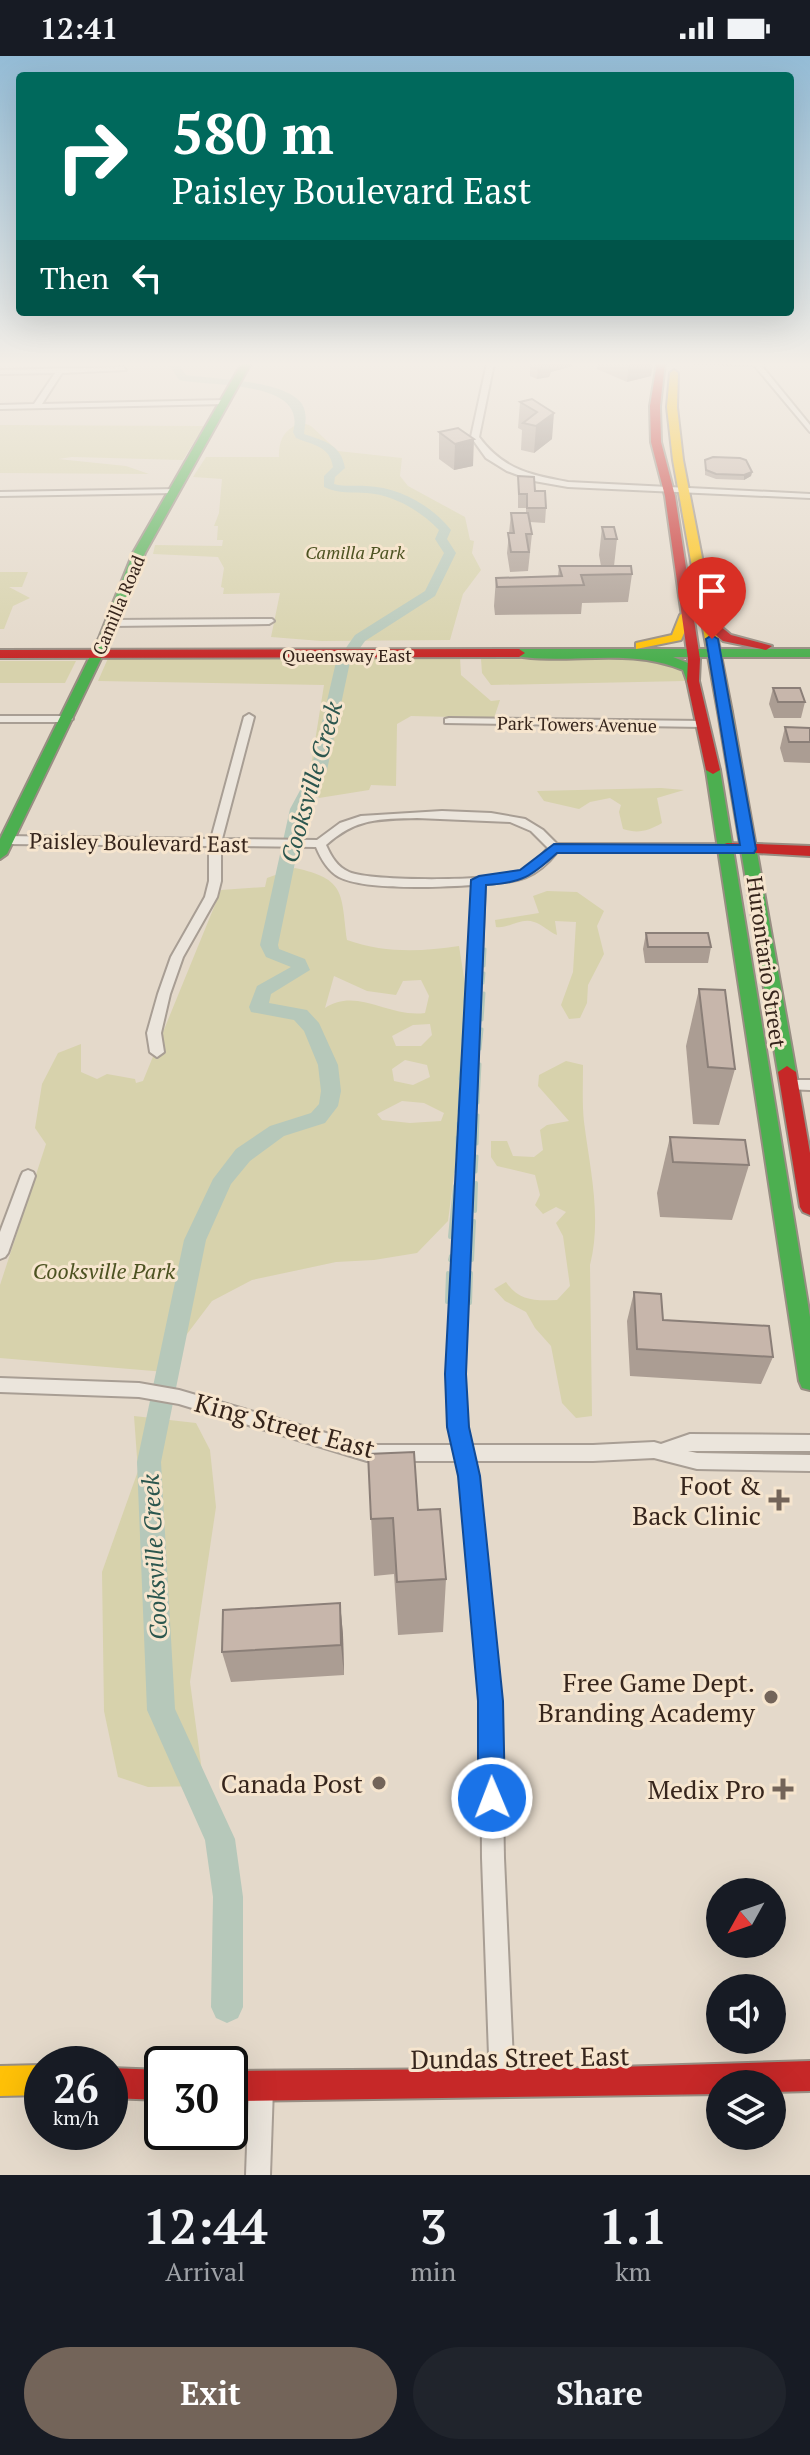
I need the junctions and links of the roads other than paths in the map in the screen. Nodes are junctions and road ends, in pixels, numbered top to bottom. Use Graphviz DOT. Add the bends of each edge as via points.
graph roads {
  1 [pos="191,462"];
  2 [pos="498,462"];
  3 [pos="662,462"];
  4 [pos="675,462"];
  5 [pos="676,490"];
  6 [pos="174,491"];
  7 [pos="0,494"];
  8 [pos="810,496"];
  9 [pos="686,615"];
  10 [pos="269,621"];
  11 [pos="112,623"];
  12 [pos="709,623"];
  13 [pos="810,645"];
  14 [pos="640,646"];
  15 [pos="0,647"];
  16 [pos="692,650"];
  17 [pos="714,650"];
  18 [pos="762,650"];
  19 [pos="99,651"];
  20 [pos="363,651"];
  21 [pos="810,653"];
  22 [pos="0,654"];
  23 [pos="621,654"];
  24 [pos="719,679"];
  25 [pos="693,681"];
  26 [pos="249,717"];
  27 [pos="0,719"];
  28 [pos="68,719"];
  29 [pos="449,721"];
  30 [pos="704,724"];
  31 [pos="215,844"];
  32 [pos="315,844"];
  33 [pos="3,847"];
  34 [pos="554,848"];
  35 [pos="727,848"];
  36 [pos="749,849"];
  37 [pos="810,851"];
  38 [pos="479,880"];
  39 [pos="157,1052"];
  40 [pos="789,1085"];
  41 [pos="810,1085"];
  42 [pos="28,1176"];
  43 [pos="810,1207"];
  44 [pos="0,1253"];
  45 [pos="810,1381"];
  46 [pos="0,1385"];
  47 [pos="810,1443"];
  48 [pos="666,1451"];
  49 [pos="464,1454"];
  50 [pos="810,1463"];
  51 [pos="810,2076"];
  52 [pos="24,2080"];
  53 [pos="0,2081"];
  54 [pos="502,2084"];
  55 [pos="248,2086"];
  56 [pos="261,2086"];
  57 [pos="258,2175"];
  1 -- 6 [label="main road, Camilla Road"];
  2 -- 5 [label="street" via="561,484"];
  3 -- 5 [label="main road, Hurontario Street"];
  4 -- 5 [label="main road, Hurontario Street"];
  5 -- 8 [label="street"];
  5 -- 9 [label="main road, Hurontario Street"];
  5 -- 12 [label="main road, Hurontario Street"];
  6 -- 7 [label="street"];
  6 -- 11 [label="main road, Camilla Road" via="139,553"];
  9 -- 14 [label="main road" via="677,637"];
  9 -- 16 [label="main road, Hurontario Street"];
  10 -- 11 [label="street"];
  11 -- 19 [label="main road, Camilla Road"];
  12 -- 17 [label="main road, Hurontario Street"];
  12 -- 18 [label="main road" via="717,634"];
  13 -- 18 [label="main road"];
  14 -- 16 [label="main road, Queensway East"];
  14 -- 20 [label="main road, Queensway East"];
  15 -- 19 [label="main road, Queensway East"];
  16 -- 17 [label="main road"];
  16 -- 23 [label="main road, Queensway East"];
  16 -- 25 [label="main road, Hurontario Street"];
  17 -- 18 [label="main road"];
  17 -- 24 [label="main road, Hurontario Street"];
  18 -- 21 [label="main road"];
  18 -- 24 [label="main road" via="732,661"];
  19 -- 20 [label="main road, Queensway East"];
  19 -- 22 [label="main road, Queensway East"];
  19 -- 28 [label="main road, Camilla Road"];
  20 -- 23 [label="main road, Queensway East"];
  23 -- 25 [label="main road" via="676,661 689,668"];
  24 -- 36 [label="main road, Hurontario Street"];
  25 -- 30 [label="main road, Hurontario Street"];
  26 -- 31 [label="street"];
  27 -- 28 [label="street"];
  28 -- 33 [label="main road, Camilla Road"];
  29 -- 30 [label="street, Park Towers Avenue"];
  30 -- 35 [label="main road, Hurontario Street"];
  31 -- 32 [label="street, Paisley Boulevard East"];
  31 -- 33 [label="street, Paisley Boulevard East"];
  31 -- 39 [label="street" via="211,897 177,957 164,994 154,1033"];
  32 -- 34 [label="street" via="363,818 500,816 530,825"];
  32 -- 38 [label="street" via="335,869 361,879"];
  34 -- 35 [label="street"];
  34 -- 38 [label="street" via="526,874"];
  35 -- 36 [label="main road"];
  35 -- 45 [label="main road, Hurontario Street"];
  36 -- 37 [label="main road"];
  36 -- 40 [label="main road, Hurontario Street"];
  38 -- 49 [label="street" via="456,1374"];
  40 -- 41 [label="street"];
  40 -- 43 [label="main road, Hurontario Street"];
  42 -- 44 [label="street"];
  46 -- 49 [label="street, King Street East" via="151,1392 367,1453"];
  47 -- 48 [label="street, King Street East" via="690,1442"];
  48 -- 49 [label="street, King Street East"];
  48 -- 50 [label="street, King Street East" via="697,1461"];
  49 -- 54 [label="street" via="491,1701"];
  51 -- 54 [label="main road, Dundas Street East"];
  52 -- 53 [label="main road"];
  54 -- 56 [label="main road, Dundas Street East"];
  55 -- 56 [label="main road, Dundas Street East"];
  56 -- 57 [label="street"];
}
